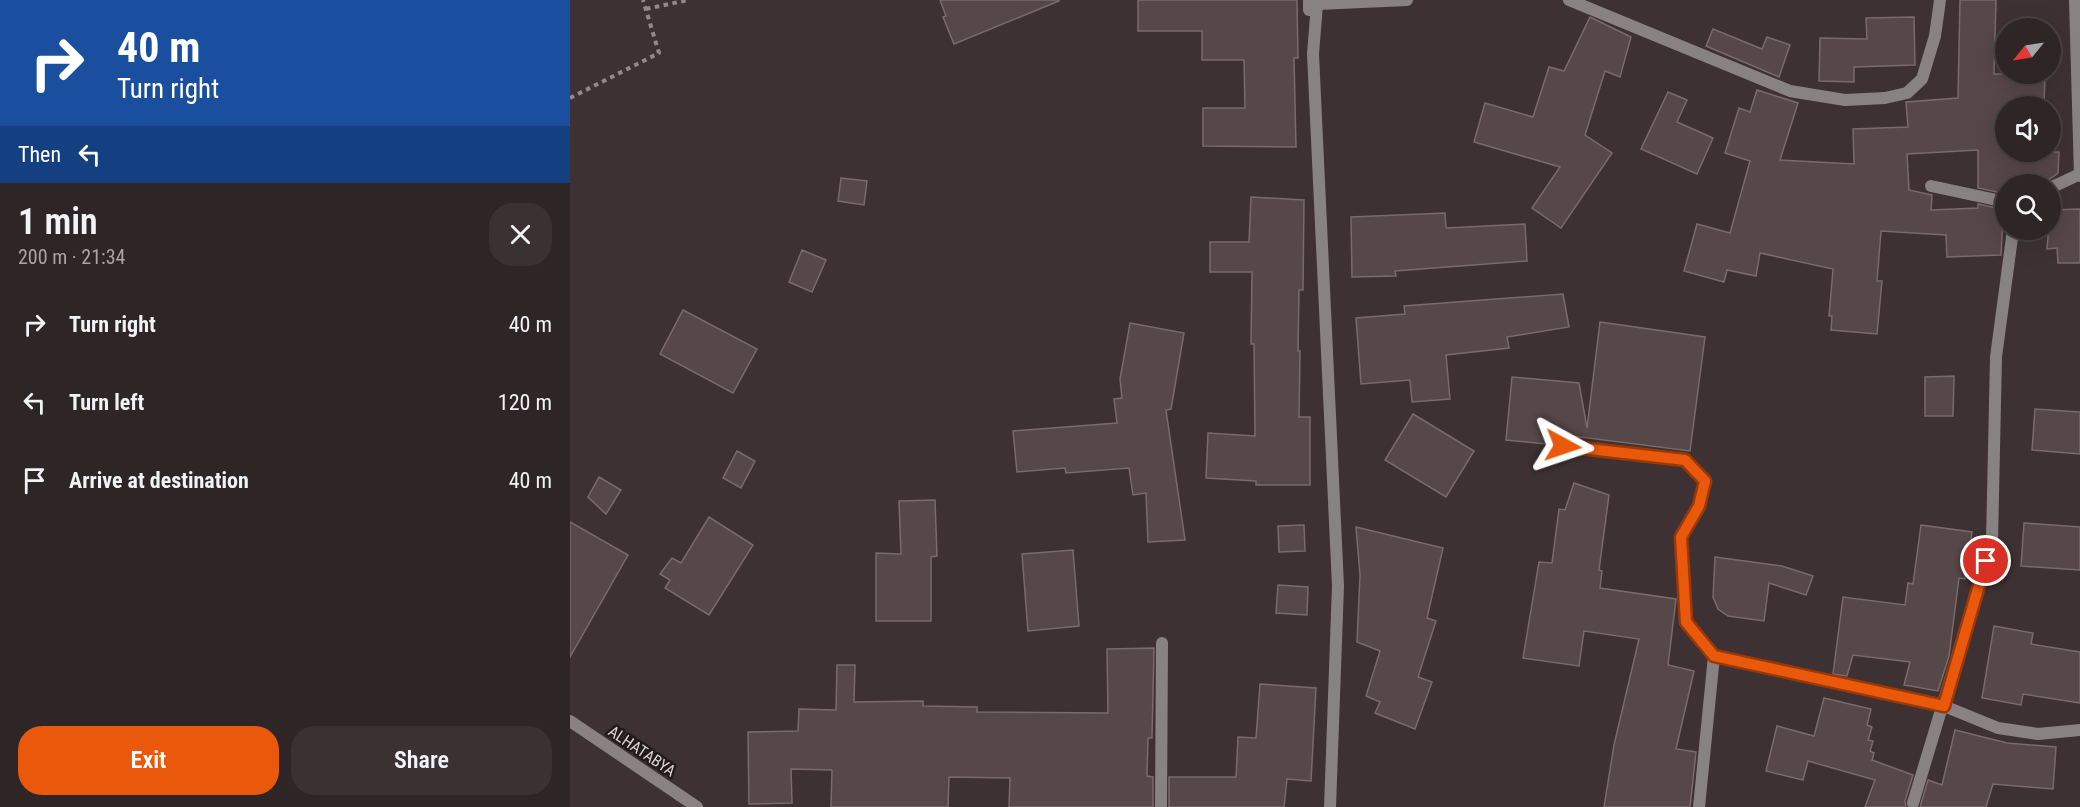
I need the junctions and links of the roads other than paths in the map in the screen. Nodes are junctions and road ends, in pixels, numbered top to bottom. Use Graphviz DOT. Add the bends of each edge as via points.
graph roads {
  1 [pos="1407,0"];
  2 [pos="1569,0"];
  3 [pos="1940,0"];
  4 [pos="2075,0"];
  5 [pos="1313,2"];
  6 [pos="2079,175"];
  7 [pos="2061,183"];
  8 [pos="1931,186"];
  9 [pos="1995,200"];
  10 [pos="2012,240"];
  11 [pos="1563,446"];
  12 [pos="1162,643"];
  13 [pos="1714,656"];
  14 [pos="1944,706"];
  15 [pos="570,721"];
  16 [pos="2080,730"];
  17 [pos="1914,803"];
  18 [pos="697,807"];
  19 [pos="1161,807"];
  20 [pos="1330,807"];
  21 [pos="1699,807"];
  1 -- 5 [label="street"];
  2 -- 3 [label="street" via="1790,91 1845,100 1907,93 1922,79 1935,36"];
  4 -- 6 [label="street"];
  5 -- 20 [label="street" via="1338,586"];
  6 -- 7 [label="street"];
  8 -- 9 [label="street"];
  10 -- 14 [label="street" via="1996,357 1992,541"];
  11 -- 13 [label="street" via="1685,460 1705,481 1699,506 1681,537 1686,622"];
  12 -- 19 [label="street"];
  13 -- 14 [label="street"];
  13 -- 21 [label="street"];
  14 -- 16 [label="street" via="1998,728 2038,734"];
  14 -- 17 [label="street"];
  15 -- 18 [label="street, ALHATABYA"];
}
